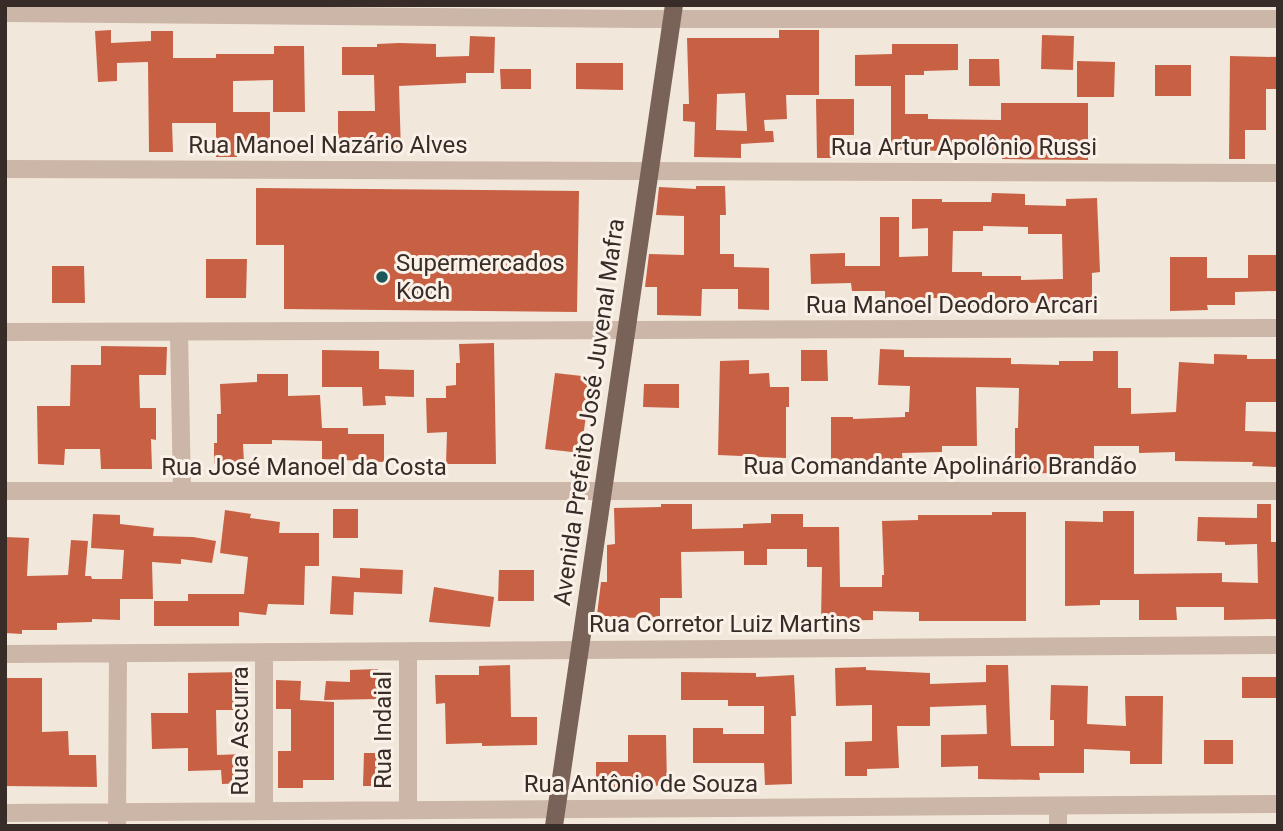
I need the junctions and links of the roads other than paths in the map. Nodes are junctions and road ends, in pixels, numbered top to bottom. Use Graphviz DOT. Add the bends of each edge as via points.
graph roads {
  1 [pos="673,12"];
  2 [pos="5,13"];
  3 [pos="1278,19"];
  4 [pos="5,169"];
  5 [pos="650,170"];
  6 [pos="1278,173"];
  7 [pos="1278,328"];
  8 [pos="626,331"];
  9 [pos="5,332"];
  10 [pos="179,332"];
  11 [pos="5,491"];
  12 [pos="182,491"];
  13 [pos="602,491"];
  14 [pos="1278,491"];
  15 [pos="1278,645"];
  16 [pos="579,650"];
  17 [pos="408,651"];
  18 [pos="264,652"];
  19 [pos="118,653"];
  20 [pos="5,654"];
  21 [pos="1278,804"];
  22 [pos="1058,806"];
  23 [pos="408,810"];
  24 [pos="264,811"];
  25 [pos="5,813"];
  26 [pos="555,818"];
  27 [pos="117,819"];
  28 [pos="1058,826"];
  1 -- 2 [label="street"];
  1 -- 3 [label="street"];
  1 -- 5 [label="main road, Avenida Prefeito José Juvenal Mafra"];
  4 -- 5 [label="street, Rua Manoel Nazário Alves"];
  5 -- 6 [label="street, Rua Artur Apolônio Russi"];
  5 -- 8 [label="main road, Avenida Prefeito José Juvenal Mafra"];
  7 -- 8 [label="street, Rua Manoel Deodoro Arcari"];
  8 -- 10 [label="street, Rua Manoel Deodoro Arcari"];
  8 -- 13 [label="main road, Avenida Prefeito José Juvenal Mafra"];
  9 -- 10 [label="street, Rua Manoel Deodoro Arcari"];
  10 -- 12 [label="street"];
  11 -- 12 [label="street, Rua José Manoel da Costa"];
  12 -- 13 [label="street, Rua José Manoel da Costa"];
  13 -- 14 [label="street, Rua Comandante Apolinário Brandão"];
  13 -- 16 [label="main road, Avenida Prefeito José Juvenal Mafra"];
  15 -- 16 [label="street, Rua Corretor Luiz Martins"];
  16 -- 17 [label="street, Rua Corretor Luiz Martins"];
  16 -- 26 [label="main road, Avenida Prefeito José Juvenal Mafra"];
  17 -- 18 [label="street, Rua Corretor Luiz Martins"];
  17 -- 23 [label="street, Rua Indaial"];
  18 -- 19 [label="street, Rua Corretor Luiz Martins"];
  18 -- 24 [label="street, Rua Ascurra"];
  19 -- 20 [label="street, Rua Corretor Luiz Martins"];
  19 -- 27 [label="street"];
  21 -- 22 [label="street, Rua Antônio de Souza"];
  22 -- 26 [label="street, Rua Antônio de Souza"];
  22 -- 28 [label="street"];
  23 -- 24 [label="street, Rua Antônio de Souza"];
  23 -- 26 [label="street, Rua Antônio de Souza"];
  24 -- 27 [label="street, Rua Antônio de Souza"];
  25 -- 27 [label="street, Rua Antônio de Souza"];
}
